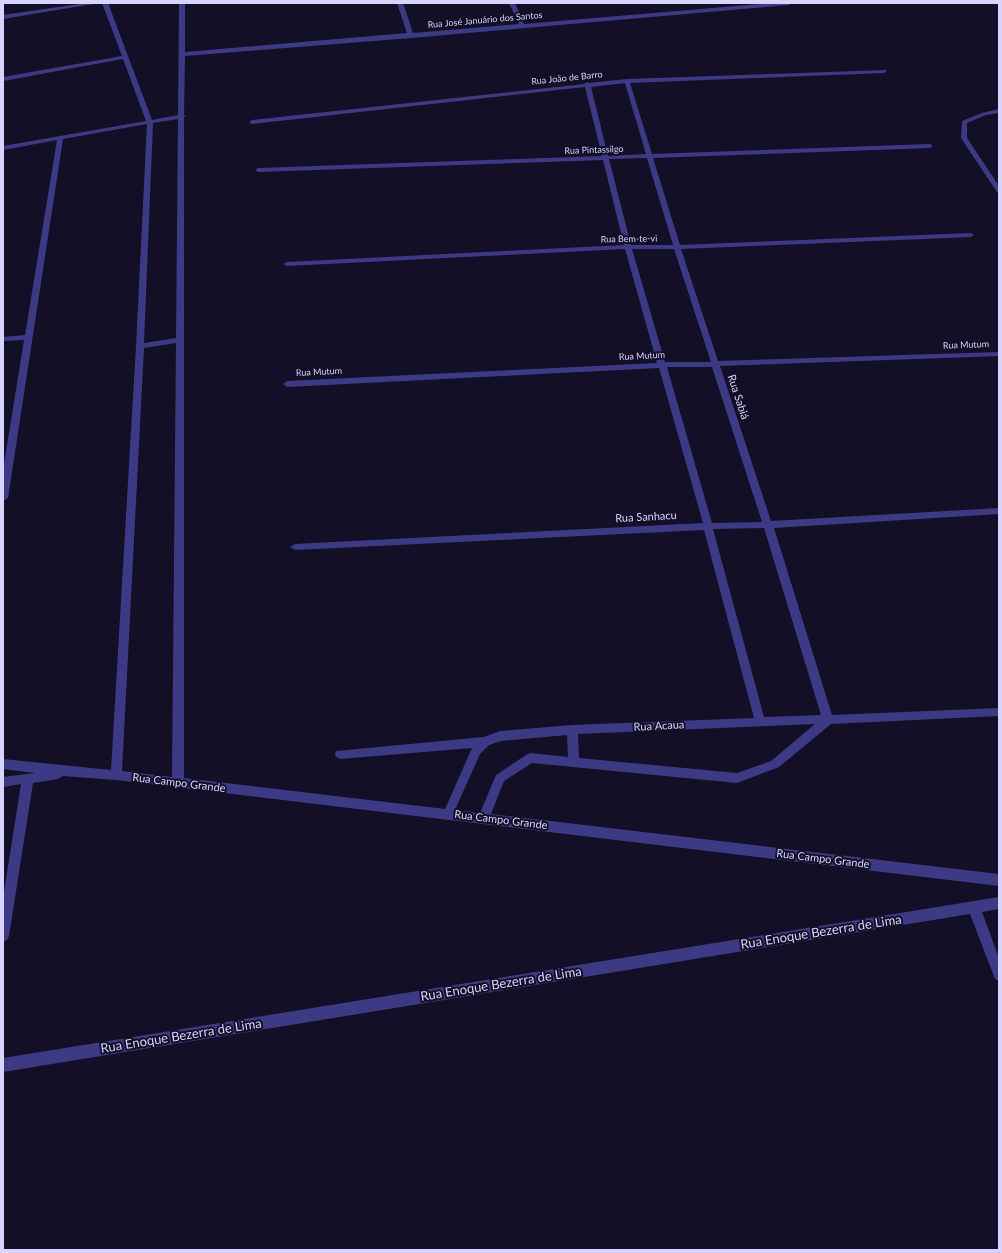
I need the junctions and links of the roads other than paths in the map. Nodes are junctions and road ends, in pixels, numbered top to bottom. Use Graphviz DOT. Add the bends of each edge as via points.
graph roads {
  1 [pos="96,3"];
  2 [pos="105,3"];
  3 [pos="182,3"];
  4 [pos="400,3"];
  5 [pos="512,3"];
  6 [pos="716,3"];
  7 [pos="789,3"];
  8 [pos="720,9"];
  9 [pos="3,17"];
  10 [pos="522,26"];
  11 [pos="411,36"];
  12 [pos="183,54"];
  13 [pos="126,57"];
  14 [pos="884,70"];
  15 [pos="3,79"];
  16 [pos="627,81"];
  17 [pos="587,84"];
  18 [pos="999,111"];
  19 [pos="182,116"];
  20 [pos="150,122"];
  21 [pos="252,122"];
  22 [pos="60,138"];
  23 [pos="930,146"];
  24 [pos="3,148"];
  25 [pos="649,157"];
  26 [pos="605,159"];
  27 [pos="258,170"];
  28 [pos="999,191"];
  29 [pos="971,235"];
  30 [pos="628,247"];
  31 [pos="677,247"];
  32 [pos="287,264"];
  33 [pos="29,337"];
  34 [pos="3,339"];
  35 [pos="181,340"];
  36 [pos="140,346"];
  37 [pos="999,354"];
  38 [pos="715,364"];
  39 [pos="662,365"];
  40 [pos="287,384"];
  41 [pos="3,498"];
  42 [pos="999,511"];
  43 [pos="768,525"];
  44 [pos="708,526"];
  45 [pos="295,547"];
  46 [pos="999,712"];
  47 [pos="979,714"];
  48 [pos="999,716"];
  49 [pos="828,720"];
  50 [pos="760,721"];
  51 [pos="572,730"];
  52 [pos="486,742"];
  53 [pos="340,754"];
  54 [pos="574,762"];
  55 [pos="3,764"];
  56 [pos="72,772"];
  57 [pos="116,774"];
  58 [pos="28,778"];
  59 [pos="3,782"];
  60 [pos="178,783"];
  61 [pos="448,814"];
  62 [pos="484,818"];
  63 [pos="999,880"];
  64 [pos="999,903"];
  65 [pos="974,907"];
  66 [pos="3,936"];
  67 [pos="999,975"];
  68 [pos="3,1065"];
  1 -- 9 [label="street"];
  2 -- 13 [label="street"];
  3 -- 12 [label="street"];
  4 -- 11 [label="street"];
  5 -- 10 [label="street"];
  6 -- 8 [label="street"];
  7 -- 8 [label="street, Rua José Januário dos Santos"];
  8 -- 10 [label="street, Rua José Januário dos Santos"];
  10 -- 11 [label="street, Rua José Januário dos Santos"];
  11 -- 12 [label="street, Rua José Januário dos Santos"];
  12 -- 19 [label="street"];
  13 -- 15 [label="street"];
  13 -- 20 [label="street"];
  14 -- 16 [label="street, Rua João de Barro"];
  16 -- 17 [label="street, Rua João de Barro"];
  16 -- 25 [label="street, Rua Sabiá"];
  17 -- 21 [label="street, Rua João de Barro"];
  17 -- 26 [label="street"];
  18 -- 28 [label="street" via="964,122 964,138"];
  19 -- 20 [label="street"];
  19 -- 35 [label="street"];
  20 -- 22 [label="street"];
  20 -- 36 [label="street"];
  22 -- 24 [label="street"];
  22 -- 33 [label="street"];
  23 -- 25 [label="street, Rua Pintassilgo"];
  25 -- 26 [label="street, Rua Pintassilgo"];
  25 -- 31 [label="street, Rua Sabiá"];
  26 -- 27 [label="street, Rua Pintassilgo"];
  26 -- 30 [label="street"];
  29 -- 31 [label="street, Rua Bem-te-vi"];
  30 -- 31 [label="street, Rua Bem-te-vi"];
  30 -- 32 [label="street, Rua Bem-te-vi"];
  30 -- 39 [label="street"];
  31 -- 38 [label="street, Rua Sabiá"];
  33 -- 34 [label="street"];
  33 -- 41 [label="street"];
  35 -- 36 [label="street"];
  35 -- 60 [label="street"];
  36 -- 57 [label="street"];
  37 -- 38 [label="street, Rua Mutum"];
  38 -- 39 [label="street, Rua Mutum"];
  38 -- 43 [label="street, Rua Sabiá"];
  39 -- 40 [label="street, Rua Mutum"];
  39 -- 44 [label="street"];
  42 -- 43 [label="street, Rua Sanhacu"];
  43 -- 44 [label="street, Rua Sanhacu"];
  43 -- 49 [label="street, Rua Sabiá"];
  44 -- 45 [label="street, Rua Sanhacu"];
  44 -- 50 [label="street"];
  46 -- 47 [label="street, Rua Acaua"];
  47 -- 48 [label="street, Rua Acaua"];
  47 -- 49 [label="street, Rua Acaua"];
  49 -- 50 [label="street, Rua Acaua"];
  49 -- 54 [label="street" via="775,764 737,778"];
  50 -- 51 [label="street, Rua Acaua"];
  51 -- 52 [label="street, Rua Acaua" via="500,736"];
  51 -- 54 [label="street"];
  52 -- 53 [label="street, Rua Acaua"];
  52 -- 61 [label="street" via="476,751"];
  54 -- 62 [label="street" via="530,758 500,778"];
  55 -- 56 [label="street, Rua Campo Grande"];
  56 -- 57 [label="street, Rua Campo Grande"];
  56 -- 58 [label="street"];
  57 -- 60 [label="street, Rua Campo Grande"];
  58 -- 59 [label="street"];
  58 -- 66 [label="street"];
  60 -- 61 [label="street, Rua Campo Grande"];
  61 -- 62 [label="street, Rua Campo Grande"];
  62 -- 63 [label="street, Rua Campo Grande"];
  64 -- 65 [label="street, Rua Enoque Bezerra de Lima"];
  65 -- 67 [label="street"];
  65 -- 68 [label="street, Rua Enoque Bezerra de Lima"];
}
